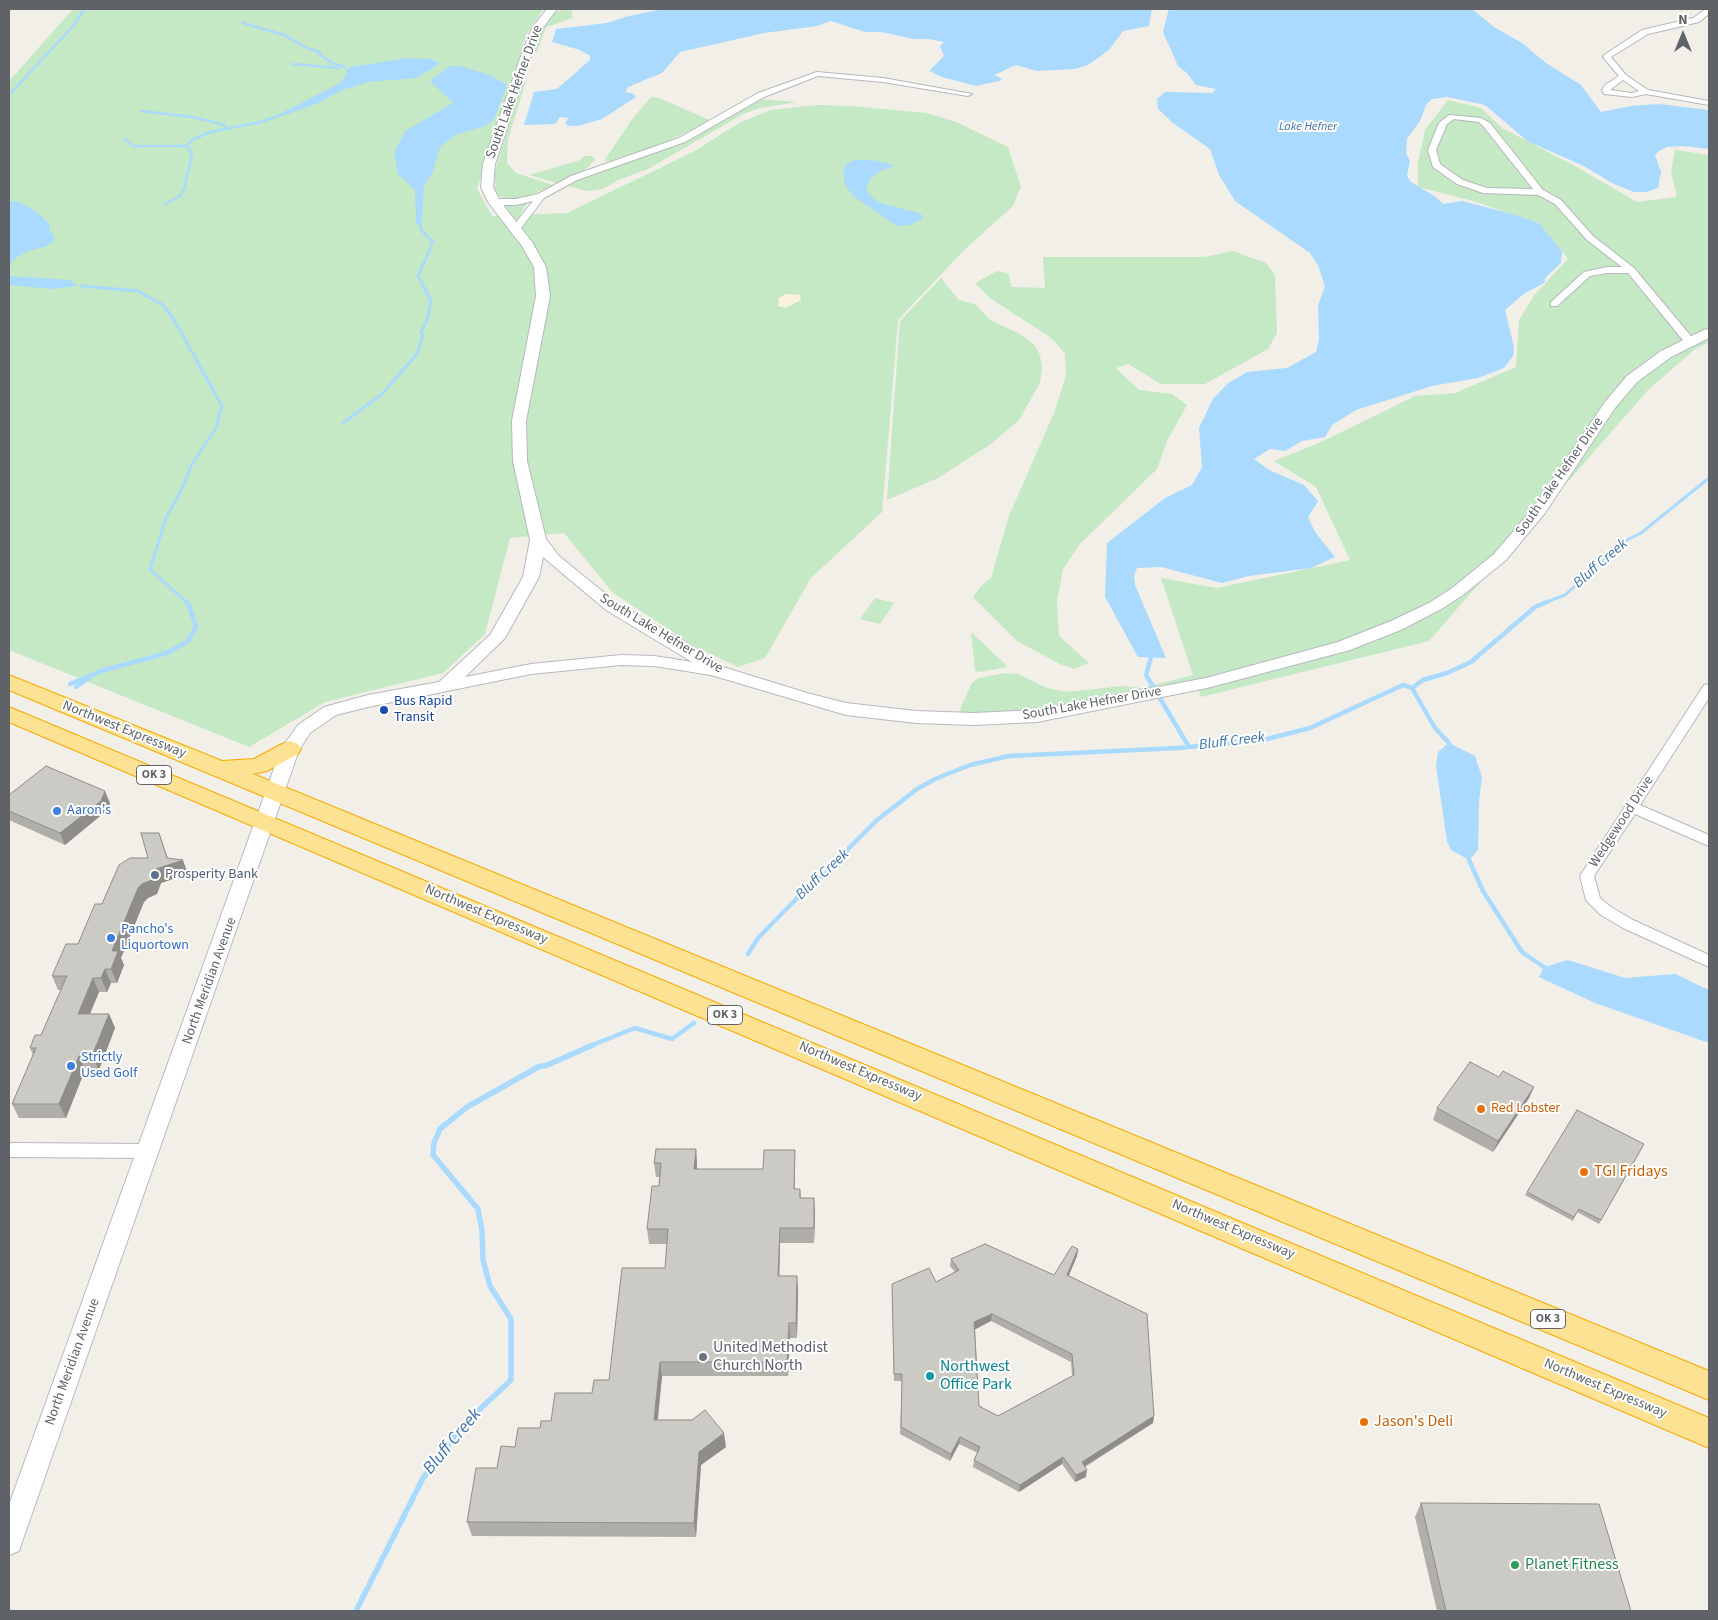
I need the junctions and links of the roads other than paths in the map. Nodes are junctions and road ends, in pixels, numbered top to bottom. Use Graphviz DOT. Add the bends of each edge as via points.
graph roads {
  1 [pos="552,9"];
  2 [pos="1709,11"];
  3 [pos="1623,77"];
  4 [pos="1646,92"];
  5 [pos="968,94"];
  6 [pos="1709,103"];
  7 [pos="1540,192"];
  8 [pos="541,196"];
  9 [pos="494,202"];
  10 [pos="515,230"];
  11 [pos="1631,270"];
  12 [pos="1554,304"];
  13 [pos="1709,333"];
  14 [pos="1691,342"];
  15 [pos="538,540"];
  16 [pos="717,671"];
  17 [pos="9,682"];
  18 [pos="445,685"];
  19 [pos="1709,688"];
  20 [pos="1704,705"];
  21 [pos="9,714"];
  22 [pos="290,749"];
  23 [pos="218,768"];
  24 [pos="276,792"];
  25 [pos="1632,807"];
  26 [pos="266,822"];
  27 [pos="1709,841"];
  28 [pos="1709,961"];
  29 [pos="9,1150"];
  30 [pos="149,1151"];
  31 [pos="1709,1386"];
  32 [pos="1709,1433"];
  33 [pos="9,1542"];
  1 -- 9 [label="street, South Lake Hefner Drive" via="534,35 489,164 487,187"];
  2 -- 3 [label="street" via="1696,20 1645,32 1610,53 1608,57"];
  3 -- 4 [label="street"];
  3 -- 4 [label="street" via="1608,87 1607,92 1632,95"];
  4 -- 6 [label="street"];
  5 -- 8 [label="street" via="883,80 817,74 760,95 682,140 593,169"];
  7 -- 7 [label="street" via="1494,131 1481,120 1458,116 1443,123 1432,150 1436,165 1447,174 1486,191"];
  7 -- 11 [label="street" via="1558,202 1590,238"];
  8 -- 9 [label="street" via="516,202"];
  8 -- 10 [label="street"];
  9 -- 10 [label="street, South Lake Hefner Drive"];
  10 -- 15 [label="street, South Lake Hefner Drive" via="540,267 543,296 519,421 520,461"];
  11 -- 12 [label="street" via="1587,274"];
  11 -- 14 [label="street"];
  13 -- 14 [label="street, South Lake Hefner Drive"];
  14 -- 16 [label="street, South Lake Hefner Drive" via="1666,354 1632,379 1610,405 1540,510 1500,557 1457,592 1397,625 1344,646 1142,696 1036,716 974,719 916,717 846,709"];
  15 -- 16 [label="street, South Lake Hefner Drive" via="552,559 612,607"];
  15 -- 18 [label="street, North Meridian Avenue" via="531,577 497,638"];
  16 -- 18 [label="street" via="654,661 591,662"];
  17 -- 23 [label="highway, Northwest Expressway / OK 3"];
  18 -- 22 [label="street, North Meridian Avenue" via="330,711 304,729"];
  19 -- 20 [label="street, Wedgewood Drive"];
  20 -- 25 [label="street, Wedgewood Drive"];
  21 -- 26 [label="highway, Northwest Expressway / OK 3"];
  22 -- 23 [label="highway" via="259,766"];
  22 -- 24 [label="street, North Meridian Avenue"];
  23 -- 24 [label="highway, Northwest Expressway / OK 3"];
  24 -- 26 [label="street, North Meridian Avenue"];
  24 -- 31 [label="highway, Northwest Expressway / OK 3"];
  25 -- 27 [label="street"];
  25 -- 28 [label="street, Wedgewood Drive" via="1587,876 1593,900 1628,924"];
  26 -- 30 [label="street, North Meridian Avenue"];
  26 -- 32 [label="highway, Northwest Expressway / OK 3"];
  29 -- 30 [label="street"];
  30 -- 33 [label="street, North Meridian Avenue"];
}
